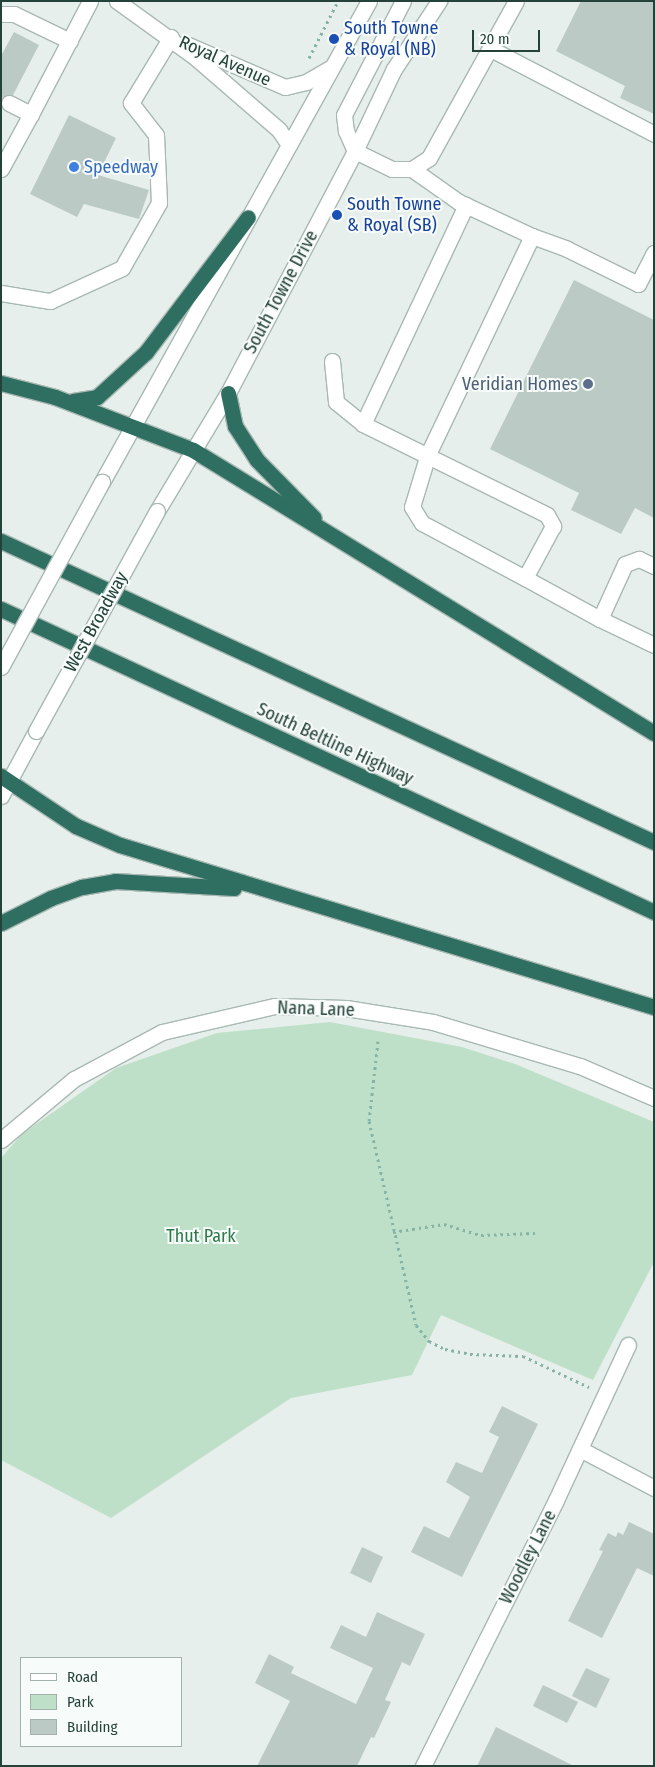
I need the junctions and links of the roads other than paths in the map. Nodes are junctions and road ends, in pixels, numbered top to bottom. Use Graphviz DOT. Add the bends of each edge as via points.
graph roads {
  1 [pos="90,1"];
  2 [pos="118,1"];
  3 [pos="369,1"];
  4 [pos="403,1"];
  5 [pos="440,1"];
  6 [pos="516,1"];
  7 [pos="1,14"];
  8 [pos="171,37"];
  9 [pos="70,41"];
  10 [pos="491,49"];
  11 [pos="333,66"];
  12 [pos="9,103"];
  13 [pos="31,114"];
  14 [pos="654,134"];
  15 [pos="289,145"];
  16 [pos="355,151"];
  17 [pos="1,169"];
  18 [pos="412,169"];
  19 [pos="466,205"];
  20 [pos="248,218"];
  21 [pos="532,236"];
  22 [pos="654,253"];
  23 [pos="1,293"];
  24 [pos="332,361"];
  25 [pos="1,383"];
  26 [pos="228,393"];
  27 [pos="67,401"];
  28 [pos="363,424"];
  29 [pos="133,425"];
  30 [pos="193,450"];
  31 [pos="428,454"];
  32 [pos="331,535"];
  33 [pos="1,541"];
  34 [pos="654,566"];
  35 [pos="525,578"];
  36 [pos="1,609"];
  37 [pos="600,619"];
  38 [pos="654,645"];
  39 [pos="1,667"];
  40 [pos="654,733"];
  41 [pos="5,779"];
  42 [pos="1,796"];
  43 [pos="654,842"];
  44 [pos="259,890"];
  45 [pos="654,912"];
  46 [pos="1,923"];
  47 [pos="654,1007"];
  48 [pos="654,1098"];
  49 [pos="1,1140"];
  50 [pos="628,1346"];
  51 [pos="580,1449"];
  52 [pos="654,1488"];
  53 [pos="423,1766"];
  1 -- 9 [label="street"];
  2 -- 8 [label="street, Royal Avenue"];
  3 -- 11 [label="street"];
  4 -- 16 [label="street" via="344,115 346,131"];
  5 -- 16 [label="street, South Towne Drive" via="394,69"];
  6 -- 10 [label="street"];
  7 -- 9 [label="street" via="14,14"];
  8 -- 11 [label="street, Royal Avenue" via="285,87 306,82"];
  8 -- 15 [label="street, Royal Avenue" via="279,130"];
  8 -- 23 [label="street" via="131,103 156,135 159,203 122,268 50,301"];
  9 -- 13 [label="street"];
  10 -- 14 [label="street"];
  10 -- 18 [label="street" via="429,158"];
  11 -- 15 [label="street"];
  12 -- 13 [label="street"];
  13 -- 17 [label="street"];
  15 -- 20 [label="street"];
  16 -- 18 [label="street" via="392,169"];
  16 -- 26 [label="street, South Towne Drive"];
  18 -- 19 [label="street"];
  19 -- 21 [label="street"];
  19 -- 28 [label="street"];
  20 -- 27 [label="highway" via="173,319 116,383 87,401"];
  20 -- 29 [label="street"];
  21 -- 22 [label="street" via="567,249 638,284"];
  21 -- 31 [label="street"];
  24 -- 28 [label="street" via="336,402"];
  25 -- 27 [label="highway"];
  26 -- 30 [label="street, South Towne Drive"];
  26 -- 32 [label="highway" via="235,426 257,460"];
  27 -- 29 [label="highway"];
  28 -- 31 [label="street"];
  29 -- 30 [label="highway"];
  29 -- 39 [label="street, bridge"];
  30 -- 32 [label="highway"];
  30 -- 41 [label="street, West Broadway, bridge" via="36,731"];
  31 -- 35 [label="street" via="412,507 422,523"];
  31 -- 35 [label="street" via="547,515 553,526"];
  32 -- 40 [label="highway"];
  33 -- 43 [label="highway"];
  34 -- 37 [label="street" via="639,559 626,564"];
  35 -- 37 [label="street"];
  36 -- 45 [label="highway, South Beltline Highway"];
  37 -- 38 [label="street"];
  41 -- 42 [label="street, West Broadway"];
  41 -- 44 [label="highway" via="76,826 120,845"];
  44 -- 46 [label="highway" via="115,882 82,887 51,898"];
  44 -- 47 [label="highway"];
  48 -- 49 [label="street, Nana Lane" via="580,1066 433,1022 346,1008 275,1006 162,1032 74,1079"];
  50 -- 51 [label="street, Woodley Lane"];
  51 -- 52 [label="street"];
  51 -- 53 [label="street, Woodley Lane"];
}
